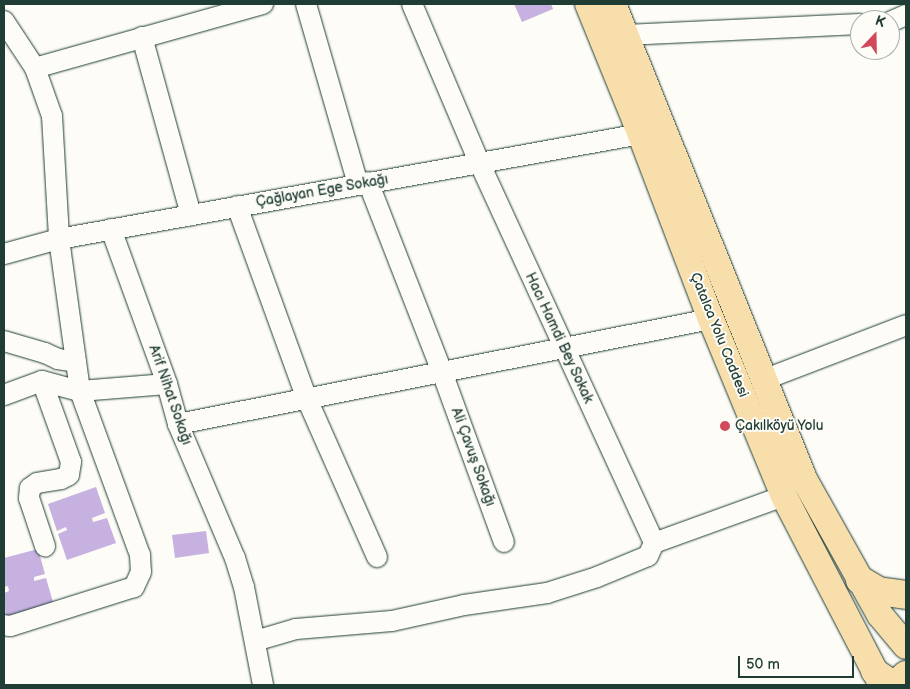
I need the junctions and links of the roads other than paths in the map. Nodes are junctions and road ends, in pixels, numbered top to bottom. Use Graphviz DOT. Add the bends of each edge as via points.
graph roads {
  1 [pos="263,4"];
  2 [pos="306,4"];
  3 [pos="412,4"];
  4 [pos="588,4"];
  5 [pos="613,4"];
  6 [pos="4,21"];
  7 [pos="850,24"];
  8 [pos="625,35"];
  9 [pos="142,37"];
  10 [pos="35,68"];
  11 [pos="641,134"];
  12 [pos="479,162"];
  13 [pos="363,183"];
  14 [pos="237,206"];
  15 [pos="191,215"];
  16 [pos="111,229"];
  17 [pos="59,239"];
  18 [pos="4,254"];
  19 [pos="711,319"];
  20 [pos="906,325"];
  21 [pos="4,341"];
  22 [pos="563,348"];
  23 [pos="76,362"];
  24 [pos="442,372"];
  25 [pos="763,380"];
  26 [pos="42,381"];
  27 [pos="167,384"];
  28 [pos="80,391"];
  29 [pos="4,395"];
  30 [pos="307,399"];
  31 [pos="178,424"];
  32 [pos="784,496"];
  33 [pos="504,542"];
  34 [pos="654,543"];
  35 [pos="45,546"];
  36 [pos="378,557"];
  37 [pos="860,580"];
  38 [pos="906,595"];
  39 [pos="4,625"];
  40 [pos="255,641"];
  41 [pos="906,647"];
  42 [pos="906,674"];
  43 [pos="874,675"];
  44 [pos="263,685"];
  1 -- 9 [label="street"];
  2 -- 13 [label="street, Ali Çavuş Sokağı"];
  3 -- 12 [label="street, Hacı Hamdi Bey Sokak"];
  4 -- 11 [label="main road, Çatalca Yolu Caddesi"];
  5 -- 8 [label="main road, Çatalca Yolu Caddesi"];
  6 -- 10 [label="street"];
  7 -- 8 [label="street"];
  8 -- 25 [label="main road, Çatalca Yolu Caddesi"];
  9 -- 10 [label="street"];
  9 -- 15 [label="street"];
  10 -- 17 [label="street" via="52,116"];
  11 -- 12 [label="street, Çağlayan Ege Sokağı"];
  11 -- 19 [label="main road, Çatalca Yolu Caddesi"];
  12 -- 13 [label="street, Çağlayan Ege Sokağı"];
  12 -- 22 [label="street, Hacı Hamdi Bey Sokak"];
  13 -- 14 [label="street, Çağlayan Ege Sokağı"];
  13 -- 24 [label="street, Ali Çavuş Sokağı"];
  14 -- 15 [label="street, Çağlayan Ege Sokağı"];
  14 -- 30 [label="street"];
  15 -- 16 [label="street, Çağlayan Ege Sokağı"];
  16 -- 17 [label="street, Çağlayan Ege Sokağı"];
  16 -- 27 [label="street, Arif Nihat Sokağı"];
  17 -- 18 [label="street, Çağlayan Ege Sokağı"];
  17 -- 23 [label="street"];
  19 -- 22 [label="street"];
  19 -- 32 [label="main road, Çatalca Yolu Caddesi"];
  20 -- 25 [label="street"];
  21 -- 23 [label="street"];
  22 -- 24 [label="street"];
  22 -- 34 [label="street, Hacı Hamdi Bey Sokak"];
  23 -- 28 [label="street"];
  24 -- 30 [label="street"];
  24 -- 33 [label="street, Ali Çavuş Sokağı"];
  25 -- 37 [label="main road, Çatalca Yolu Caddesi" via="804,478"];
  26 -- 28 [label="street"];
  26 -- 29 [label="street"];
  26 -- 35 [label="street" via="71,462 68,475 37,482 30,488 29,498"];
  27 -- 28 [label="street"];
  27 -- 31 [label="street, Arif Nihat Sokağı"];
  28 -- 39 [label="street" via="140,555 141,572 134,587 10,626"];
  30 -- 31 [label="street"];
  30 -- 36 [label="street"];
  31 -- 40 [label="street, Arif Nihat Sokağı" via="235,558"];
  32 -- 34 [label="street"];
  32 -- 43 [label="main road, Çatalca Yolu Caddesi"];
  34 -- 40 [label="street" via="648,556 547,593 464,605 392,622 296,629"];
  37 -- 38 [label="highway" via="878,591"];
  37 -- 41 [label="main road, Çatalca Yolu Caddesi" via="880,615"];
  40 -- 44 [label="street, Arif Nihat Sokağı"];
  42 -- 43 [label="main road" via="897,682"];
}
